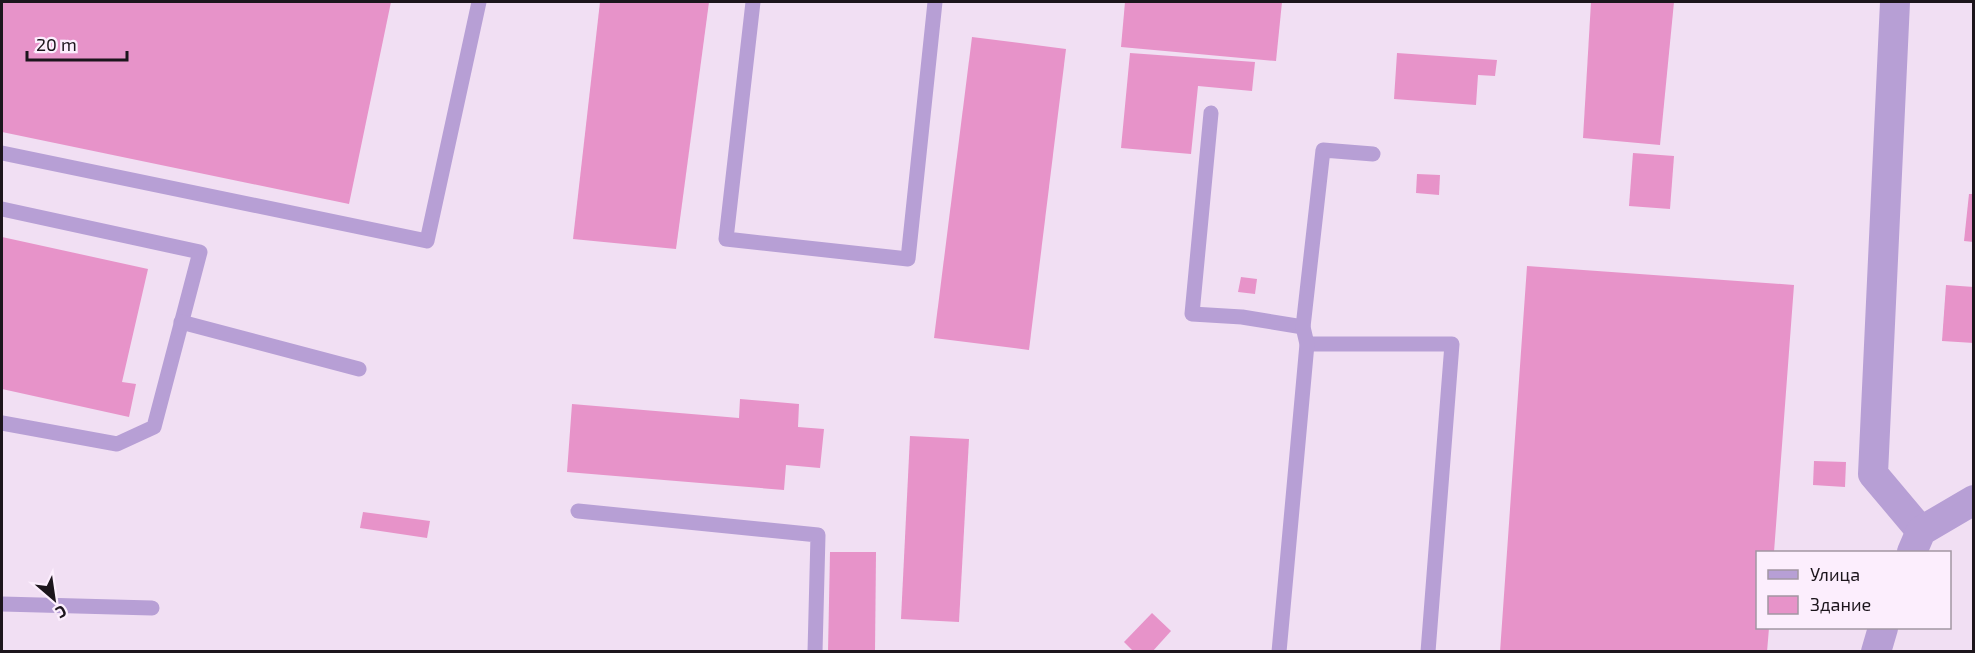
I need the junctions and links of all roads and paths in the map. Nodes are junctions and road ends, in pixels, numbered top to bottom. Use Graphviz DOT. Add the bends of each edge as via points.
graph roads {
  1 [pos="479,2"];
  2 [pos="753,2"];
  3 [pos="935,2"];
  4 [pos="1895,2"];
  5 [pos="1211,113"];
  6 [pos="2,153"];
  7 [pos="1372,154"];
  8 [pos="2,208"];
  9 [pos="182,322"];
  10 [pos="1303,327"];
  11 [pos="1307,344"];
  12 [pos="359,369"];
  13 [pos="2,423"];
  14 [pos="1974,500"];
  15 [pos="578,511"];
  16 [pos="1916,542"];
  17 [pos="2,604"];
  18 [pos="153,608"];
  19 [pos="1882,629"];
  20 [pos="815,651"];
  21 [pos="1279,651"];
  22 [pos="1428,651"];
  23 [pos="1876,651"];
  1 -- 6 [label="lane" via="427,241"];
  2 -- 3 [label="lane" via="726,239 908,259"];
  4 -- 16 [label="street" via="1874,474"];
  5 -- 10 [label="lane" via="1192,314"];
  7 -- 10 [label="lane" via="1323,150"];
  8 -- 9 [label="lane" via="200,252"];
  9 -- 12 [label="lane"];
  9 -- 13 [label="lane" via="154,427 117,444"];
  10 -- 11 [label="lane"];
  11 -- 21 [label="lane"];
  11 -- 22 [label="lane" via="1452,344"];
  14 -- 16 [label="street"];
  15 -- 20 [label="lane" via="818,535"];
  17 -- 18 [label="lane"];
  19 -- 23 [label="street"];
}
